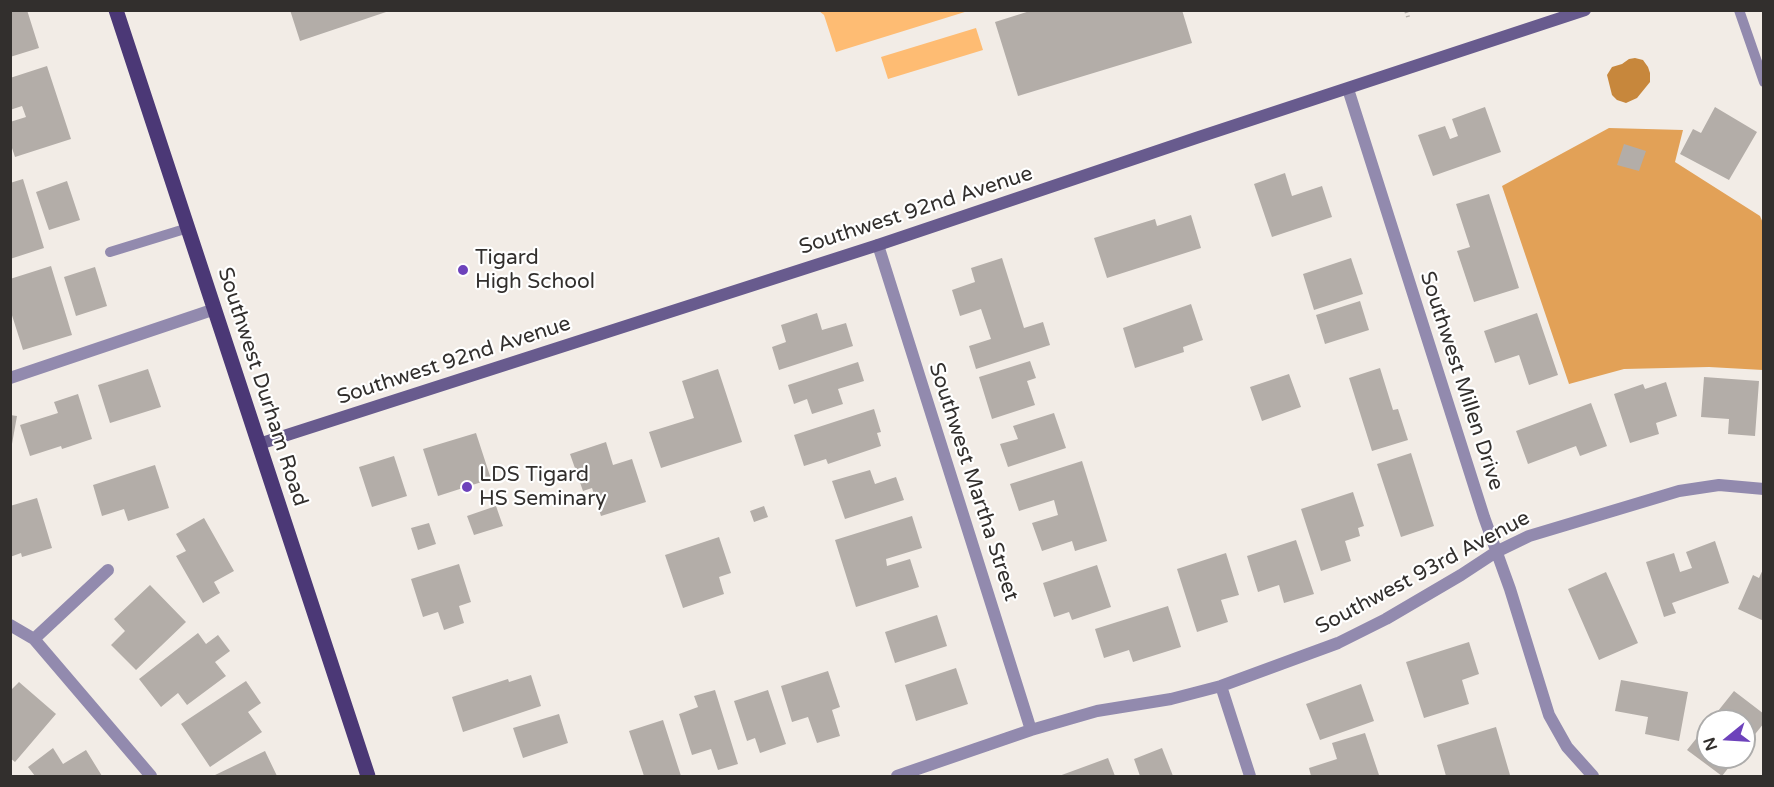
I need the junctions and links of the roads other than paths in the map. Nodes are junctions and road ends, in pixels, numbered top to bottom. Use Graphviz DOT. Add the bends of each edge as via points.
graph roads {
  1 [pos="116,10"];
  2 [pos="1585,10"];
  3 [pos="1739,10"];
  4 [pos="1764,82"];
  5 [pos="1348,89"];
  6 [pos="188,228"];
  7 [pos="878,245"];
  8 [pos="110,252"];
  9 [pos="215,309"];
  10 [pos="10,378"];
  11 [pos="259,444"];
  12 [pos="1764,489"];
  13 [pos="1496,552"];
  14 [pos="108,570"];
  15 [pos="10,625"];
  16 [pos="34,639"];
  17 [pos="1221,686"];
  18 [pos="1031,730"];
  19 [pos="151,777"];
  20 [pos="368,777"];
  21 [pos="897,777"];
  22 [pos="1250,777"];
  23 [pos="1593,777"];
  1 -- 6 [label="main road, Southwest Durham Road"];
  2 -- 5 [label="street, Southwest 92nd Avenue"];
  3 -- 4 [label="lane"];
  5 -- 7 [label="street, Southwest 92nd Avenue"];
  5 -- 13 [label="street, Southwest Millen Drive"];
  6 -- 8 [label="lane"];
  6 -- 9 [label="main road, Southwest Durham Road"];
  7 -- 11 [label="street, Southwest 92nd Avenue"];
  7 -- 18 [label="street, Southwest Martha Street"];
  9 -- 10 [label="street"];
  9 -- 11 [label="main road, Southwest Durham Road"];
  11 -- 20 [label="main road, Southwest Durham Road"];
  12 -- 13 [label="street, Southwest 93rd Avenue" via="1719,485 1679,490 1529,536"];
  13 -- 17 [label="street, Southwest 93rd Avenue" via="1386,619 1338,643"];
  13 -- 23 [label="street, Southwest Millen Drive" via="1549,716 1567,747"];
  14 -- 16 [label="street"];
  15 -- 16 [label="street"];
  16 -- 19 [label="street"];
  17 -- 18 [label="street, Southwest 93rd Avenue" via="1097,711"];
  17 -- 22 [label="street"];
  18 -- 21 [label="street, Southwest 93rd Avenue"];
}
